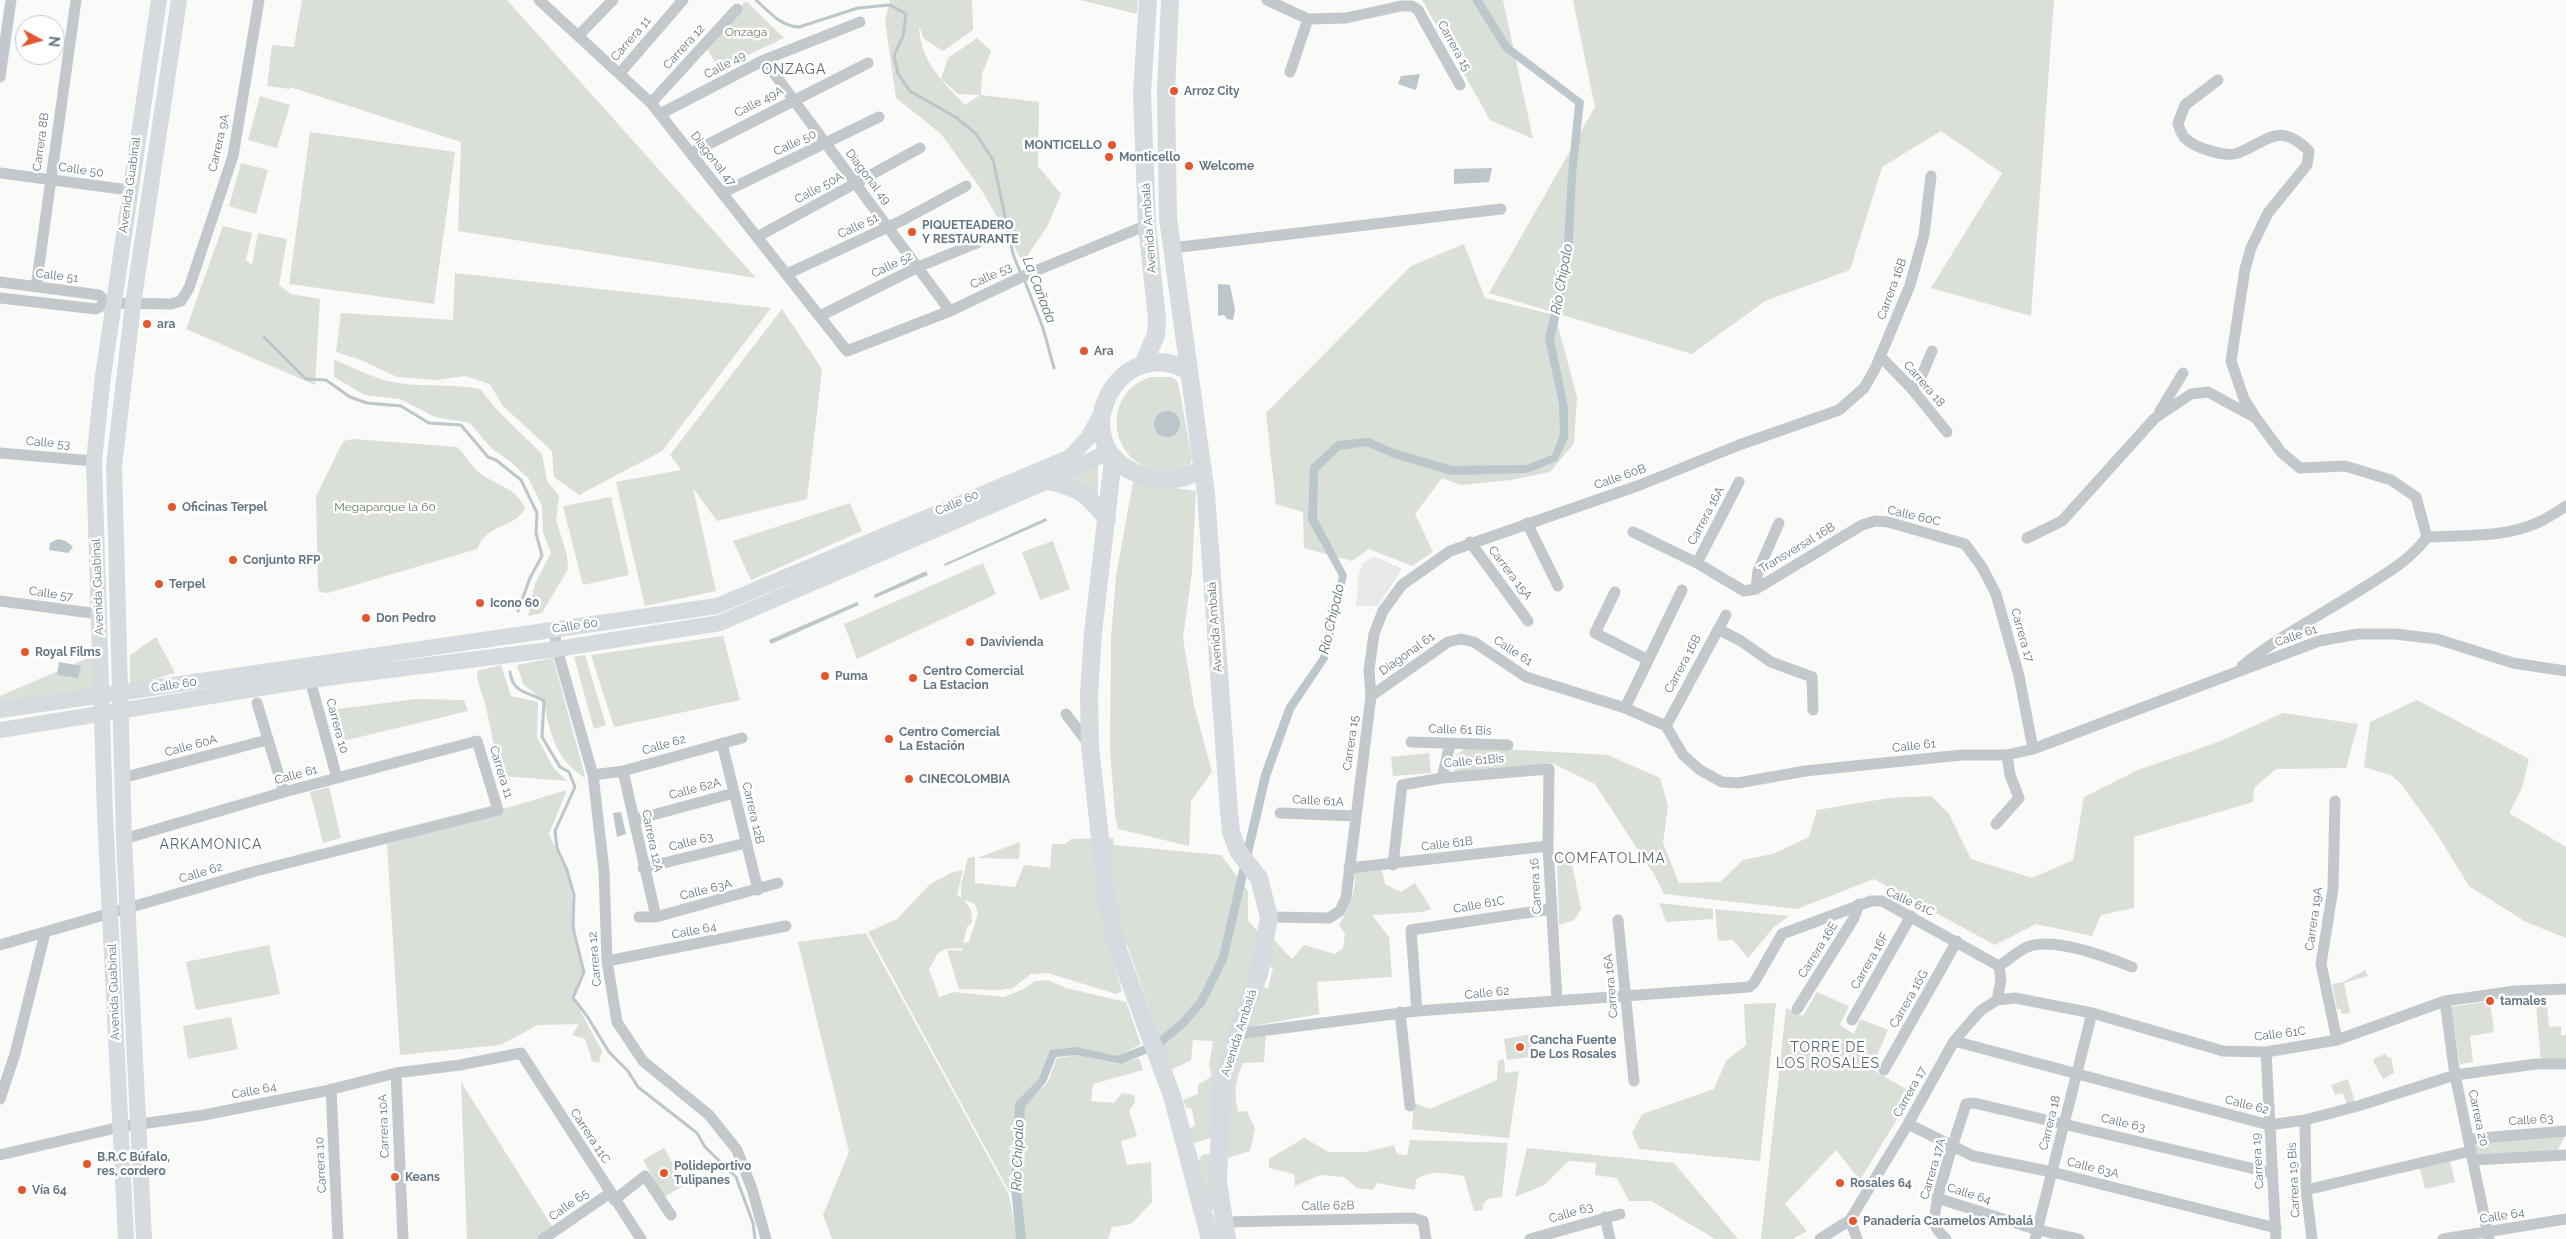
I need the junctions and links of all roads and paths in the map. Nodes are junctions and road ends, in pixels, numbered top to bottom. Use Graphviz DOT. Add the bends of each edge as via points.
graph roads {
  1 [pos="11,0"];
  2 [pos="76,0"];
  3 [pos="158,0"];
  4 [pos="179,0"];
  5 [pos="259,0"];
  6 [pos="540,0"];
  7 [pos="613,0"];
  8 [pos="683,0"];
  9 [pos="1148,0"];
  10 [pos="1170,0"];
  11 [pos="1267,0"];
  12 [pos="737,9"];
  13 [pos="1308,19"];
  14 [pos="860,22"];
  15 [pos="579,35"];
  16 [pos="764,60"];
  17 [pos="868,63"];
  18 [pos="1290,72"];
  19 [pos="620,73"];
  20 [pos="0,77"];
  21 [pos="2218,80"];
  22 [pos="1460,85"];
  23 [pos="794,100"];
  24 [pos="651,103"];
  25 [pos="660,114"];
  26 [pos="879,117"];
  27 [pos="826,144"];
  28 [pos="920,148"];
  29 [pos="691,153"];
  30 [pos="0,173"];
  31 [pos="1932,176"];
  32 [pos="50,180"];
  33 [pos="856,184"];
  34 [pos="966,186"];
  35 [pos="129,190"];
  36 [pos="722,192"];
  37 [pos="1500,209"];
  38 [pos="1147,225"];
  39 [pos="888,227"];
  40 [pos="757,237"];
  41 [pos="977,242"];
  42 [pos="1172,248"];
  43 [pos="918,267"];
  44 [pos="787,274"];
  45 [pos="0,282"];
  46 [pos="36,287"];
  47 [pos="189,288"];
  48 [pos="0,298"];
  49 [pos="110,303"];
  50 [pos="132,304"];
  51 [pos="950,311"];
  52 [pos="820,316"];
  53 [pos="846,351"];
  54 [pos="1932,351"];
  55 [pos="1880,356"];
  56 [pos="1143,364"];
  57 [pos="1188,371"];
  58 [pos="2183,373"];
  59 [pos="1912,389"];
  60 [pos="1851,402"];
  61 [pos="1101,414"];
  62 [pos="2155,418"];
  63 [pos="2256,418"];
  64 [pos="1947,432"];
  65 [pos="0,453"];
  66 [pos="1110,455"];
  67 [pos="94,461"];
  68 [pos="1203,469"];
  69 [pos="1048,481"];
  70 [pos="1739,482"];
  71 [pos="2566,506"];
  72 [pos="1107,519"];
  73 [pos="1527,523"];
  74 [pos="1779,523"];
  75 [pos="1862,525"];
  76 [pos="1634,532"];
  77 [pos="2427,537"];
  78 [pos="2028,538"];
  79 [pos="1959,541"];
  80 [pos="1470,542"];
  81 [pos="1697,564"];
  82 [pos="1402,585"];
  83 [pos="1558,586"];
  84 [pos="1756,589"];
  85 [pos="1682,590"];
  86 [pos="1615,592"];
  87 [pos="0,601"];
  88 [pos="99,614"];
  89 [pos="1726,615"];
  90 [pos="1528,621"];
  91 [pos="554,629"];
  92 [pos="1718,629"];
  93 [pos="1461,639"];
  94 [pos="557,648"];
  95 [pos="1648,660"];
  96 [pos="2566,671"];
  97 [pos="2233,674"];
  98 [pos="310,680"];
  99 [pos="120,693"];
  100 [pos="101,696"];
  101 [pos="1371,696"];
  102 [pos="257,703"];
  103 [pos="1625,708"];
  104 [pos="0,710"];
  105 [pos="120,710"];
  106 [pos="1813,710"];
  107 [pos="102,713"];
  108 [pos="1066,714"];
  109 [pos="1666,726"];
  110 [pos="0,730"];
  111 [pos="742,738"];
  112 [pos="267,740"];
  113 [pos="477,741"];
  114 [pos="722,742"];
  115 [pos="1411,742"];
  116 [pos="1450,744"];
  117 [pos="1508,745"];
  118 [pos="1090,746"];
  119 [pos="2033,749"];
  120 [pos="2007,755"];
  121 [pos="1548,769"];
  122 [pos="623,770"];
  123 [pos="594,775"];
  124 [pos="122,778"];
  125 [pos="337,778"];
  126 [pos="1442,778"];
  127 [pos="284,792"];
  128 [pos="734,793"];
  129 [pos="2335,801"];
  130 [pos="498,810"];
  131 [pos="1280,813"];
  132 [pos="1355,816"];
  133 [pos="634,820"];
  134 [pos="1996,824"];
  135 [pos="124,839"];
  136 [pos="746,843"];
  137 [pos="1548,846"];
  138 [pos="1393,864"];
  139 [pos="643,868"];
  140 [pos="1349,868"];
  141 [pos="778,883"];
  142 [pos="758,890"];
  143 [pos="1859,904"];
  144 [pos="1267,908"];
  145 [pos="1551,909"];
  146 [pos="127,910"];
  147 [pos="111,914"];
  148 [pos="1911,916"];
  149 [pos="640,917"];
  150 [pos="656,917"];
  151 [pos="1618,920"];
  152 [pos="786,926"];
  153 [pos="45,932"];
  154 [pos="1957,941"];
  155 [pos="0,945"];
  156 [pos="607,961"];
  157 [pos="1999,966"];
  158 [pos="2132,967"];
  159 [pos="1742,988"];
  160 [pos="2566,989"];
  161 [pos="1625,996"];
  162 [pos="1557,1000"];
  163 [pos="1997,1000"];
  164 [pos="2445,1001"];
  165 [pos="1797,1009"];
  166 [pos="1417,1011"];
  167 [pos="1400,1012"];
  168 [pos="2092,1013"];
  169 [pos="1852,1020"];
  170 [pos="1236,1034"];
  171 [pos="2337,1040"];
  172 [pos="1954,1041"];
  173 [pos="514,1052"];
  174 [pos="2266,1052"];
  175 [pos="2566,1064"];
  176 [pos="1884,1070"];
  177 [pos="2076,1072"];
  178 [pos="396,1073"];
  179 [pos="2455,1075"];
  180 [pos="1634,1081"];
  181 [pos="331,1089"];
  182 [pos="0,1099"];
  183 [pos="1966,1104"];
  184 [pos="1410,1106"];
  185 [pos="2305,1120"];
  186 [pos="2064,1123"];
  187 [pos="1908,1124"];
  188 [pos="137,1125"];
  189 [pos="2269,1125"];
  190 [pos="120,1127"];
  191 [pos="2566,1131"];
  192 [pos="2469,1139"];
  193 [pos="1953,1148"];
  194 [pos="0,1155"];
  195 [pos="2566,1155"];
  196 [pos="2472,1156"];
  197 [pos="2052,1172"];
  198 [pos="2272,1173"];
  199 [pos="2306,1190"];
  200 [pos="612,1196"];
  201 [pos="1937,1198"];
  202 [pos="1620,1214"];
  203 [pos="671,1216"];
  204 [pos="1605,1217"];
  205 [pos="2566,1219"];
  206 [pos="1850,1220"];
  207 [pos="1225,1230"];
  208 [pos="1426,1234"];
  209 [pos="2036,1234"];
  210 [pos="2276,1234"];
  211 [pos="558,1235"];
  212 [pos="2488,1236"];
  213 [pos="126,1239"];
  214 [pos="144,1239"];
  215 [pos="338,1239"];
  216 [pos="403,1239"];
  217 [pos="543,1239"];
  218 [pos="641,1239"];
  219 [pos="766,1239"];
  220 [pos="1210,1239"];
  221 [pos="1530,1239"];
  222 [pos="1610,1239"];
  223 [pos="1820,1239"];
  224 [pos="1857,1239"];
  225 [pos="1946,1239"];
  226 [pos="2079,1239"];
  227 [pos="2312,1239"];
  228 [pos="2443,1239"];
  1 -- 20 [label="street"];
  2 -- 32 [label="street, Carrera 8B"];
  3 -- 35 [label="main road, Avenida Guabinal"];
  4 -- 50 [label="main road, Avenida Guabinal"];
  5 -- 47 [label="street, Carrera 9A" via="233,156"];
  6 -- 15 [label="street, Diagonal 47"];
  7 -- 15 [label="street"];
  8 -- 19 [label="street, Carrera 11"];
  9 -- 38 [label="main road, Avenida Ambalá" via="1142,93"];
  10 -- 42 [label="main road, Avenida Ambalá" via="1166,92 1168,218"];
  11 -- 13 [label="street"];
  12 -- 24 [label="street, Carrera 12"];
  13 -- 18 [label="street"];
  13 -- 22 [label="street, Carrera 15" via="1346,18 1412,6 1418,10"];
  14 -- 16 [label="street, Calle 49"];
  15 -- 19 [label="street, Diagonal 47"];
  16 -- 23 [label="street, Diagonal 49"];
  16 -- 25 [label="street, Calle 49"];
  17 -- 23 [label="street, Calle 49A"];
  19 -- 24 [label="street, Diagonal 47"];
  21 -- 63 [label="street" via="2185,105 2178,123 2184,137 2196,147 2236,154 2278,134 2296,139 2309,151 2307,165 2268,213 2245,269 2231,361 2244,399"];
  23 -- 27 [label="street, Diagonal 49"];
  23 -- 29 [label="street, Calle 49A"];
  24 -- 25 [label="street, Diagonal 47"];
  25 -- 29 [label="street, Diagonal 47"];
  26 -- 27 [label="street, Calle 50"];
  27 -- 33 [label="street, Diagonal 49"];
  27 -- 36 [label="street, Calle 50"];
  28 -- 33 [label="street, Calle 50A"];
  29 -- 36 [label="street, Diagonal 47"];
  30 -- 32 [label="street, Calle 50"];
  31 -- 55 [label="street, Carrera 16B" via="1924,236 1910,285"];
  32 -- 35 [label="street, Calle 50"];
  32 -- 46 [label="street, Carrera 8B"];
  33 -- 39 [label="street, Diagonal 49"];
  33 -- 40 [label="street, Calle 50A"];
  34 -- 39 [label="street, Calle 51"];
  35 -- 49 [label="main road, Avenida Guabinal"];
  36 -- 40 [label="street, Diagonal 47"];
  37 -- 42 [label="street"];
  38 -- 51 [label="street, Calle 53"];
  38 -- 56 [label="main road, Avenida Ambalá" via="1157,319 1156,335"];
  39 -- 43 [label="street, Diagonal 49"];
  39 -- 44 [label="street, Calle 51"];
  40 -- 44 [label="street, Diagonal 47"];
  41 -- 43 [label="street, Calle 52"];
  42 -- 57 [label="main road, Avenida Ambalá"];
  43 -- 51 [label="street, Diagonal 49"];
  43 -- 52 [label="street, Calle 52"];
  44 -- 52 [label="street, Diagonal 47"];
  45 -- 46 [label="street, Calle 51"];
  46 -- 49 [label="street, Calle 51" via="99,295"];
  47 -- 50 [label="street, Calle 51" via="181,301 171,304"];
  48 -- 49 [label="street, Calle 51" via="96,309"];
  49 -- 50 [label="street, Calle 51"];
  49 -- 67 [label="main road, Avenida Guabinal"];
  50 -- 99 [label="main road, Avenida Guabinal" via="114,466"];
  51 -- 53 [label="street, Calle 53"];
  52 -- 53 [label="street, Diagonal 47"];
  54 -- 59 [label="street"];
  55 -- 59 [label="street, Carrera 18"];
  55 -- 60 [label="street, Carrera 16B" via="1864,388"];
  56 -- 57 [label="main road" via="1174,363"];
  56 -- 61 [label="main road" via="1119,380 1104,402"];
  57 -- 68 [label="main road, Avenida Ambalá"];
  58 -- 62 [label="street"];
  59 -- 64 [label="street, Carrera 18"];
  60 -- 73 [label="street, Calle 60B" via="1833,413"];
  61 -- 66 [label="main road" via="1103,439"];
  61 -- 91 [label="main road, Calle 60" via="1088,438 1070,457 737,599 717,606"];
  62 -- 63 [label="street" via="2191,394 2208,392"];
  62 -- 78 [label="street" via="2062,521"];
  63 -- 77 [label="street" via="2282,452 2300,468 2344,466 2391,480 2416,497"];
  65 -- 67 [label="street, Calle 53"];
  66 -- 68 [label="main road" via="1136,473 1160,480 1180,480"];
  66 -- 69 [label="main road, Calle 60"];
  66 -- 72 [label="main road"];
  67 -- 88 [label="main road, Avenida Guabinal"];
  68 -- 144 [label="main road, Avenida Ambalá" via="1231,832 1238,851 1259,878"];
  69 -- 72 [label="main road" via="1072,486 1096,505"];
  69 -- 94 [label="main road, Calle 60" via="720,623"];
  70 -- 81 [label="street, Carrera 16A"];
  71 -- 77 [label="street" via="2538,523 2518,529"];
  72 -- 118 [label="main road" via="1093,633"];
  73 -- 80 [label="street, Calle 60B"];
  73 -- 83 [label="street"];
  74 -- 84 [label="street" via="1758,571"];
  75 -- 79 [label="street, Calle 60C" via="1888,522"];
  75 -- 84 [label="street, Transversal 16B"];
  76 -- 81 [label="street"];
  77 -- 97 [label="street" via="2408,558 2264,648"];
  79 -- 119 [label="street, Carrera 17" via="1969,547 1996,594 2020,676"];
  80 -- 82 [label="street, Calle 60B" via="1450,550"];
  80 -- 90 [label="street, Carrera 15A"];
  81 -- 84 [label="street, Transversal 16B" via="1744,591"];
  82 -- 101 [label="street, Carrera 15" via="1383,611 1374,634 1369,670"];
  85 -- 95 [label="street"];
  86 -- 95 [label="street" via="1595,633"];
  87 -- 88 [label="street, Calle 57"];
  88 -- 100 [label="main road, Avenida Guabinal"];
  89 -- 92 [label="street, Carrera 16B"];
  91 -- 94 [label="street, Carrera 12"];
  91 -- 99 [label="main road, Calle 60"];
  92 -- 106 [label="street" via="1772,662 1812,677"];
  92 -- 109 [label="street, Carrera 16B"];
  93 -- 101 [label="street, Diagonal 61" via="1448,642"];
  93 -- 103 [label="street, Calle 61" via="1474,642 1526,677"];
  94 -- 98 [label="main road, Calle 60"];
  94 -- 123 [label="street, Carrera 12"];
  95 -- 103 [label="street"];
  96 -- 97 [label="street, Calle 61" via="2514,663 2437,639 2358,634 2319,641"];
  97 -- 119 [label="street, Calle 61"];
  98 -- 105 [label="main road, Calle 60"];
  98 -- 125 [label="street, Carrera 10"];
  99 -- 100 [label="main road, Calle 60"];
  99 -- 105 [label="main road, Avenida Guabinal"];
  100 -- 104 [label="main road, Calle 60"];
  100 -- 107 [label="main road, Avenida Guabinal"];
  101 -- 132 [label="street, Carrera 15"];
  102 -- 112 [label="street"];
  103 -- 109 [label="street, Calle 61"];
  105 -- 107 [label="main road, Calle 60"];
  105 -- 124 [label="main road, Avenida Guabinal"];
  107 -- 110 [label="main road, Calle 60"];
  107 -- 147 [label="main road, Avenida Guabinal"];
  108 -- 118 [label="street"];
  109 -- 120 [label="street, Calle 61" via="1681,753 1700,770 1722,782 1738,784 1805,771 1922,758"];
  111 -- 114 [label="street, Calle 62"];
  112 -- 124 [label="street, Calle 60A"];
  112 -- 127 [label="street"];
  113 -- 125 [label="street, Calle 61"];
  113 -- 130 [label="street, Carrera 11"];
  114 -- 122 [label="street, Calle 62"];
  114 -- 128 [label="street, Carrera 12B"];
  115 -- 116 [label="street, Calle 61 Bis"];
  116 -- 117 [label="street, Calle 61 Bis"];
  116 -- 126 [label="street"];
  118 -- 220 [label="main road" via="1111,927 1172,1096"];
  119 -- 120 [label="street, Calle 61"];
  120 -- 134 [label="street" via="2019,798"];
  121 -- 126 [label="street, Calle 61Bis"];
  121 -- 137 [label="street, Carrera 16"];
  122 -- 123 [label="street, Calle 62"];
  122 -- 133 [label="street, Carrera 12A"];
  123 -- 156 [label="street, Carrera 12" via="604,871"];
  124 -- 135 [label="main road, Avenida Guabinal"];
  125 -- 127 [label="street, Calle 61"];
  126 -- 138 [label="street, Calle 61Bis" via="1402,785"];
  127 -- 135 [label="street, Calle 61"];
  128 -- 133 [label="street, Calle 62A"];
  128 -- 136 [label="street, Carrera 12B"];
  129 -- 171 [label="street, Carrera 19A" via="2333,889 2321,964"];
  130 -- 146 [label="street, Calle 62" via="265,869"];
  131 -- 132 [label="street, Calle 61A"];
  132 -- 140 [label="street, Carrera 15"];
  133 -- 139 [label="street, Carrera 12A"];
  135 -- 146 [label="main road, Avenida Guabinal"];
  136 -- 139 [label="street, Calle 63"];
  136 -- 142 [label="street, Carrera 12B"];
  137 -- 138 [label="street, Calle 61B"];
  137 -- 145 [label="street, Carrera 16"];
  138 -- 140 [label="street, Calle 61B"];
  139 -- 150 [label="street, Carrera 12A"];
  140 -- 144 [label="street, Carrera 15" via="1346,898 1340,911 1329,918"];
  141 -- 142 [label="street, Calle 63A"];
  142 -- 150 [label="street, Calle 63A"];
  143 -- 148 [label="street, Calle 61C" via="1882,901"];
  143 -- 159 [label="street, Calle 61C" via="1782,934 1754,983"];
  143 -- 165 [label="street, Carrera 16E" via="1854,918"];
  144 -- 170 [label="main road, Avenida Ambalá" via="1259,974"];
  145 -- 162 [label="street, Carrera 16"];
  145 -- 166 [label="street, Calle 61C" via="1411,930"];
  146 -- 147 [label="street, Calle 62"];
  146 -- 188 [label="main road, Avenida Guabinal"];
  147 -- 153 [label="street, Calle 62"];
  147 -- 190 [label="main road, Avenida Guabinal"];
  148 -- 154 [label="street, Calle 61C"];
  148 -- 169 [label="street, Carrera 16F"];
  149 -- 150 [label="street, Calle 63A"];
  151 -- 161 [label="street, Carrera 16A"];
  152 -- 156 [label="street, Calle 64"];
  153 -- 155 [label="street, Calle 62"];
  153 -- 182 [label="street" via="15,1054"];
  154 -- 157 [label="street, Calle 61C"];
  154 -- 176 [label="street, Carrera 16G"];
  156 -- 219 [label="street, Carrera 12" via="617,1022 643,1061 709,1115 737,1150"];
  157 -- 158 [label="street" via="2026,948 2046,944"];
  157 -- 163 [label="street" via="2001,980"];
  159 -- 161 [label="street, Calle 62"];
  160 -- 164 [label="street, Calle 61C" via="2515,991"];
  161 -- 162 [label="street, Calle 62"];
  161 -- 180 [label="street, Carrera 16A"];
  162 -- 166 [label="street, Calle 62"];
  163 -- 168 [label="street, Calle 61C" via="2015,998"];
  163 -- 172 [label="street, Carrera 17" via="1980,1011"];
  164 -- 171 [label="street, Calle 61C"];
  164 -- 179 [label="street, Carrera 20"];
  166 -- 167 [label="street, Calle 62"];
  167 -- 170 [label="street, Calle 62"];
  167 -- 184 [label="street"];
  168 -- 174 [label="street, Calle 61C" via="2223,1051"];
  168 -- 177 [label="street, Carrera 18"];
  170 -- 207 [label="main road, Avenida Ambalá" via="1221,1089 1218,1182"];
  171 -- 174 [label="street, Calle 61C"];
  172 -- 177 [label="street, Calle 62"];
  172 -- 187 [label="street, Carrera 17"];
  173 -- 178 [label="street, Calle 64" via="460,1065"];
  173 -- 200 [label="street, Carrera 11C" via="521,1053"];
  174 -- 189 [label="street, Carrera 19"];
  175 -- 179 [label="street, Calle 62" via="2536,1064"];
  177 -- 186 [label="street, Carrera 18"];
  177 -- 189 [label="street, Calle 62"];
  178 -- 181 [label="street, Calle 64"];
  178 -- 216 [label="street, Carrera 10A"];
  179 -- 185 [label="street, Calle 62"];
  179 -- 192 [label="street, Carrera 20"];
  181 -- 188 [label="street, Calle 64"];
  181 -- 215 [label="street, Carrera 10"];
  183 -- 186 [label="street, Calle 63" via="1974,1103"];
  183 -- 193 [label="street, Carrera 17A"];
  185 -- 189 [label="street, Calle 62"];
  185 -- 199 [label="street, Carrera 19 Bis"];
  186 -- 197 [label="street, Carrera 18"];
  186 -- 198 [label="street, Calle 63"];
  187 -- 193 [label="street, Calle 63A"];
  187 -- 206 [label="street, Carrera 17"];
  188 -- 190 [label="street, Calle 64"];
  188 -- 214 [label="main road, Avenida Guabinal"];
  189 -- 198 [label="street, Carrera 19"];
  190 -- 194 [label="street, Calle 64"];
  190 -- 213 [label="main road, Avenida Guabinal"];
  191 -- 192 [label="street, Calle 63"];
  192 -- 196 [label="street, Carrera 20"];
  193 -- 197 [label="street, Calle 63A" via="1974,1156"];
  193 -- 201 [label="street, Carrera 17A"];
  195 -- 196 [label="street"];
  196 -- 199 [label="street"];
  196 -- 212 [label="street, Carrera 20"];
  197 -- 209 [label="street, Carrera 18"];
  197 -- 210 [label="street, Calle 63A"];
  198 -- 210 [label="street, Carrera 19"];
  199 -- 227 [label="street, Carrera 19 Bis"];
  200 -- 203 [label="street, Calle 65" via="645,1176"];
  200 -- 211 [label="street, Calle 65"];
  200 -- 218 [label="street, Carrera 11C"];
  201 -- 209 [label="street, Calle 64"];
  201 -- 225 [label="street, Carrera 17A" via="1934,1218 1936,1227"];
  202 -- 204 [label="street, Calle 63"];
  204 -- 221 [label="street, Calle 63"];
  204 -- 222 [label="street"];
  205 -- 212 [label="street, Calle 64"];
  206 -- 223 [label="street"];
  206 -- 224 [label="street"];
  207 -- 208 [label="street, Calle 62B" via="1413,1218 1422,1220"];
  209 -- 226 [label="street, Calle 64"];
  211 -- 217 [label="street, Calle 65"];
  212 -- 228 [label="street, Calle 64"];
}
